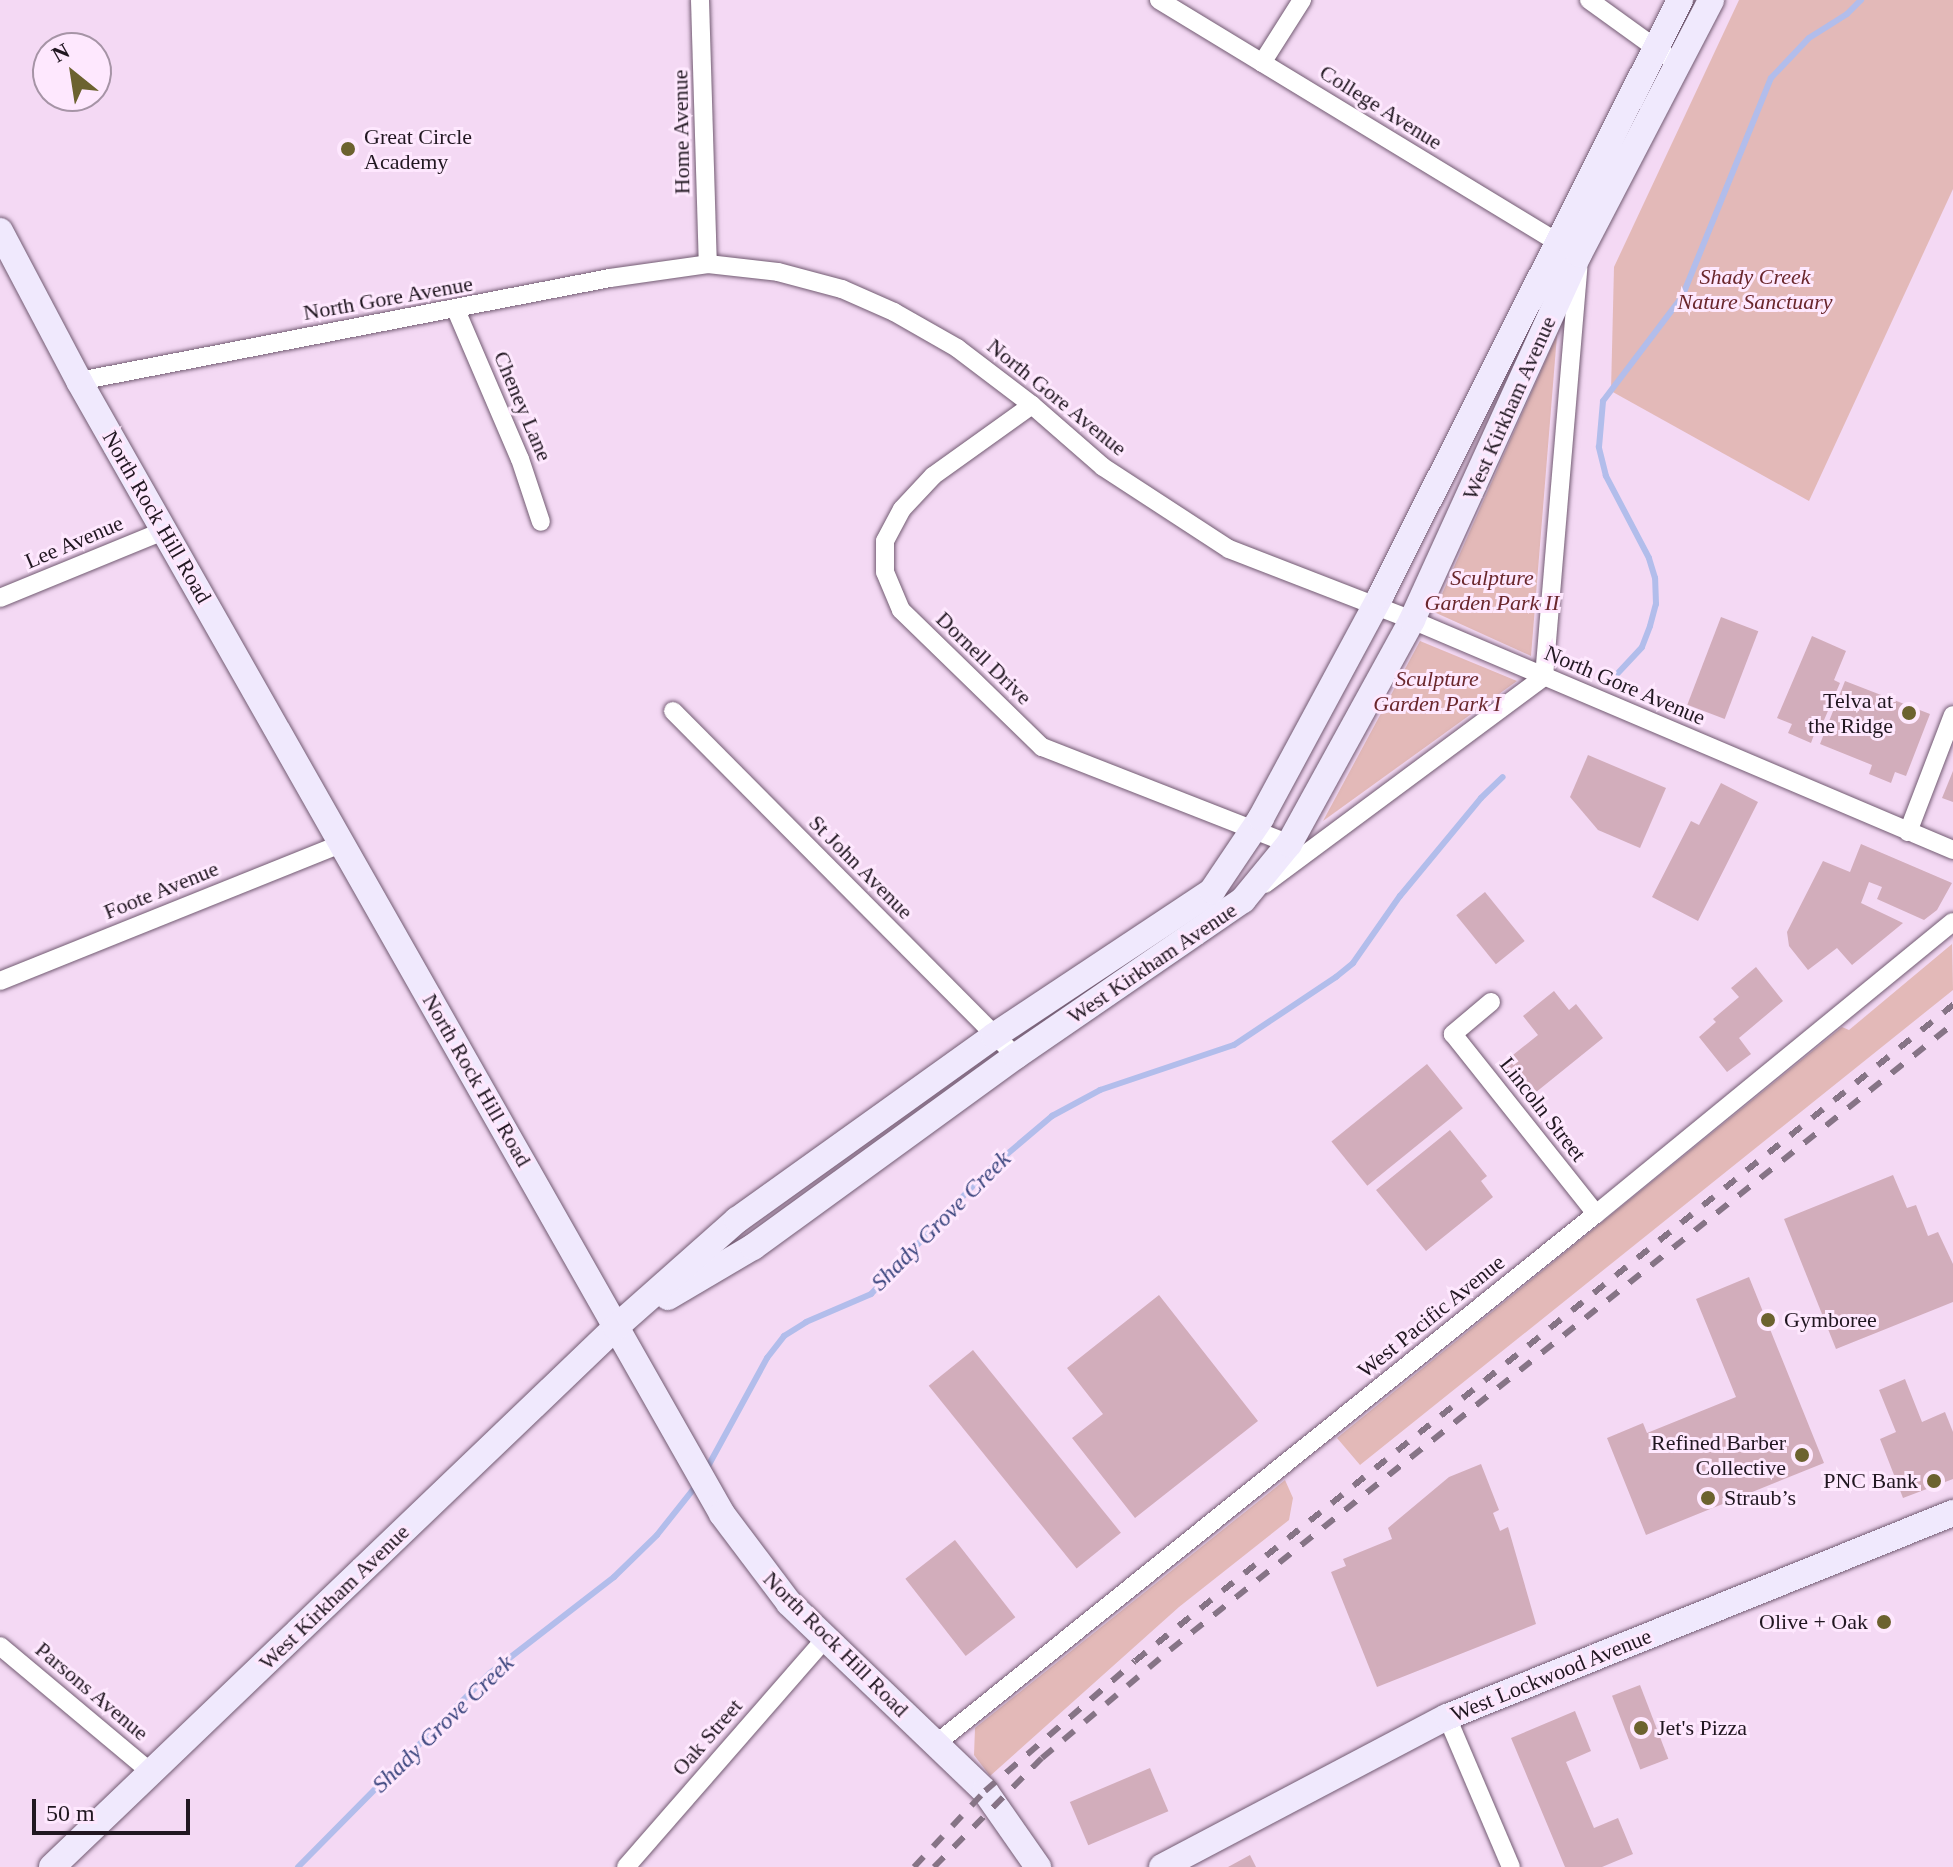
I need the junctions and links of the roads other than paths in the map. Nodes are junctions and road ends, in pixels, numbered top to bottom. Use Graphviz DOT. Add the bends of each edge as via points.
graph roads {
  1 [pos="700,0"];
  2 [pos="1159,0"];
  3 [pos="1302,0"];
  4 [pos="1589,0"];
  5 [pos="1680,0"];
  6 [pos="1711,0"];
  7 [pos="1656,50"];
  8 [pos="1262,63"];
  9 [pos="1679,65"];
  10 [pos="0,231"];
  11 [pos="1568,249"];
  12 [pos="708,264"];
  13 [pos="456,310"];
  14 [pos="79,381"];
  15 [pos="1032,405"];
  16 [pos="541,522"];
  17 [pos="166,530"];
  18 [pos="0,598"];
  19 [pos="1376,605"];
  20 [pos="1412,620"];
  21 [pos="1544,677"];
  22 [pos="673,711"];
  23 [pos="1953,715"];
  24 [pos="1249,831"];
  25 [pos="1908,832"];
  26 [pos="341,844"];
  27 [pos="1289,844"];
  28 [pos="1953,850"];
  29 [pos="1243,900"];
  30 [pos="1953,922"];
  31 [pos="0,981"];
  32 [pos="1491,1002"];
  33 [pos="994,1036"];
  34 [pos="1016,1056"];
  35 [pos="1596,1214"];
  36 [pos="616,1327"];
  37 [pos="1953,1513"];
  38 [pos="825,1639"];
  39 [pos="0,1646"];
  40 [pos="1447,1717"];
  41 [pos="937,1743"];
  42 [pos="152,1773"];
  43 [pos="52,1867"];
  44 [pos="626,1867"];
  45 [pos="1038,1867"];
  46 [pos="1162,1867"];
  47 [pos="1511,1867"];
  1 -- 12 [label="street, Home Avenue"];
  2 -- 8 [label="street, College Avenue"];
  3 -- 8 [label="street"];
  4 -- 7 [label="street"];
  5 -- 7 [label="street, West Kirkham Avenue"];
  6 -- 9 [label="street, West Kirkham Avenue"];
  7 -- 9 [label="street"];
  7 -- 11 [label="street, West Kirkham Avenue"];
  8 -- 11 [label="street, College Avenue"];
  9 -- 11 [label="street, West Kirkham Avenue"];
  10 -- 14 [label="street, North Rock Hill Road"];
  11 -- 19 [label="street, West Kirkham Avenue"];
  11 -- 20 [label="street, West Kirkham Avenue"];
  11 -- 21 [label="street"];
  12 -- 13 [label="street, North Gore Avenue"];
  12 -- 15 [label="street, North Gore Avenue" via="778,272 842,289 957,348"];
  13 -- 14 [label="street, North Gore Avenue"];
  13 -- 16 [label="street, Cheney Lane"];
  14 -- 17 [label="street, North Rock Hill Road"];
  15 -- 19 [label="street, North Gore Avenue" via="1103,467 1229,549"];
  15 -- 24 [label="street, Dornell Drive" via="933,476 902,509 885,541 885,572 901,610 1042,747"];
  17 -- 18 [label="street, Lee Avenue"];
  17 -- 26 [label="street, North Rock Hill Road"];
  19 -- 20 [label="street, North Gore Avenue"];
  19 -- 24 [label="street, West Kirkham Avenue" via="1261,818"];
  20 -- 21 [label="street, North Gore Avenue"];
  20 -- 27 [label="street, West Kirkham Avenue"];
  21 -- 25 [label="street, North Gore Avenue"];
  21 -- 29 [label="street"];
  22 -- 33 [label="street, St John Avenue"];
  23 -- 25 [label="street"];
  24 -- 27 [label="street, Dornell Drive"];
  24 -- 33 [label="street, West Kirkham Avenue" via="1212,891"];
  25 -- 28 [label="street, North Gore Avenue"];
  26 -- 31 [label="street, Foote Avenue"];
  26 -- 36 [label="street, North Rock Hill Road"];
  27 -- 29 [label="street, West Kirkham Avenue"];
  29 -- 34 [label="street, West Kirkham Avenue"];
  30 -- 35 [label="street, West Pacific Avenue"];
  32 -- 35 [label="street, Lincoln Street" via="1453,1034"];
  33 -- 34 [label="street, St John Avenue"];
  33 -- 36 [label="street, West Kirkham Avenue" via="737,1220"];
  34 -- 36 [label="street, West Kirkham Avenue" via="753,1247"];
  35 -- 41 [label="street, West Pacific Avenue"];
  36 -- 38 [label="street, North Rock Hill Road" via="714,1500 765,1575"];
  36 -- 42 [label="street, West Kirkham Avenue"];
  37 -- 40 [label="street, West Lockwood Avenue"];
  38 -- 41 [label="street, North Rock Hill Road"];
  38 -- 44 [label="street, Oak Street"];
  39 -- 42 [label="street, Parsons Avenue"];
  40 -- 46 [label="street, West Lockwood Avenue"];
  40 -- 47 [label="street"];
  41 -- 45 [label="street, North Rock Hill Road" via="985,1791"];
  42 -- 43 [label="street, West Kirkham Avenue"];
}
